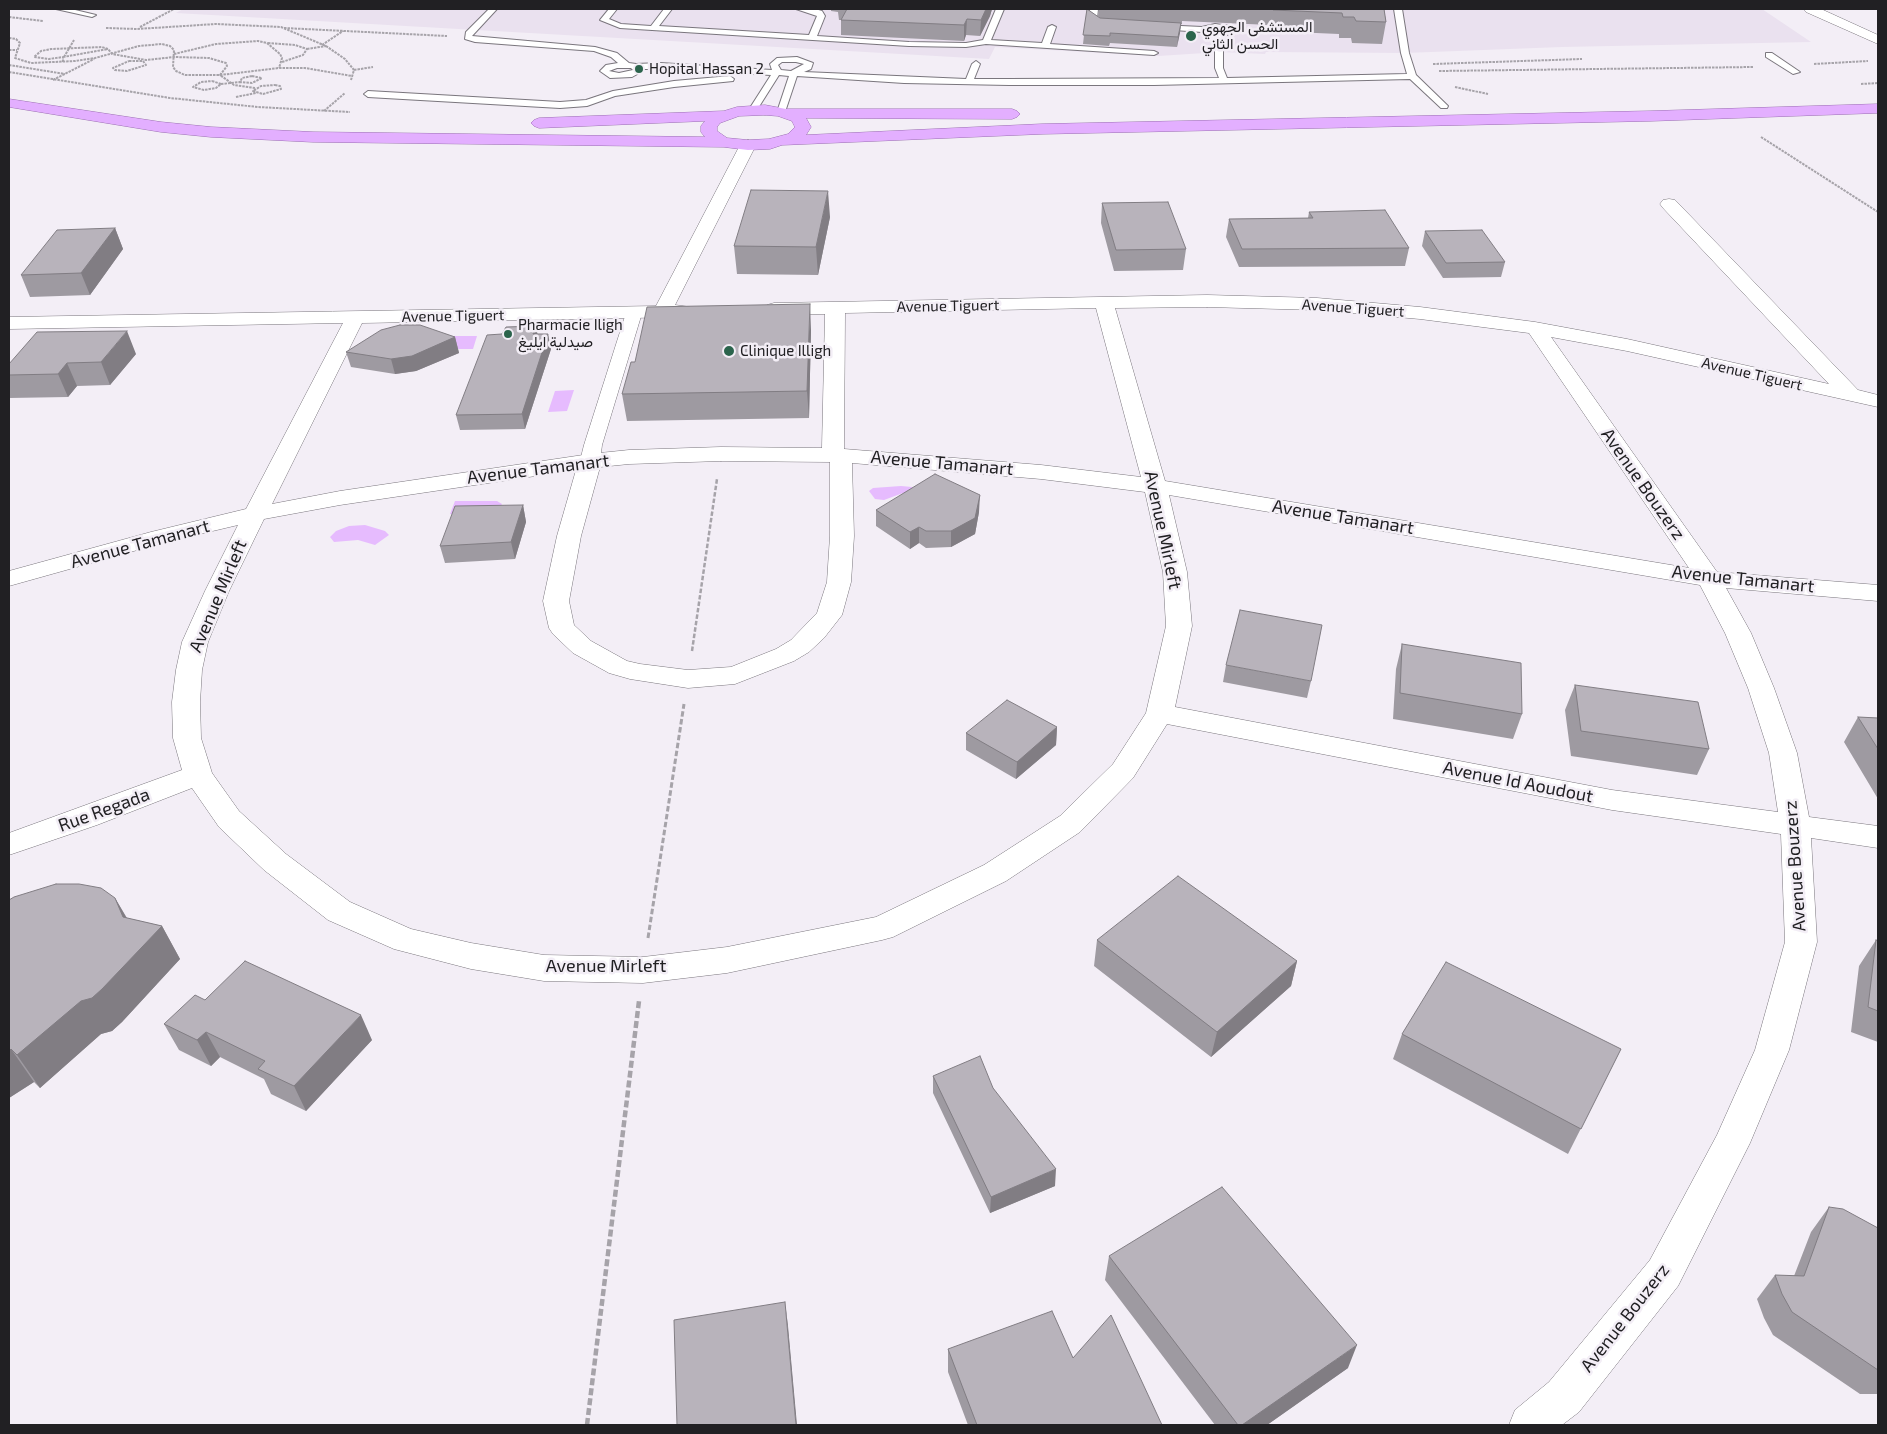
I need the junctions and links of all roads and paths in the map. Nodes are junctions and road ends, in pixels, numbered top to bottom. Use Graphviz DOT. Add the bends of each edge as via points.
graph roads {
  1 [pos="60,9"];
  2 [pos="174,9"];
  3 [pos="493,9"];
  4 [pos="613,9"];
  5 [pos="668,9"];
  6 [pos="800,9"];
  7 [pos="1000,9"];
  8 [pos="1094,9"];
  9 [pos="1398,9"];
  10 [pos="1811,9"];
  11 [pos="92,14"];
  12 [pos="9,17"];
  13 [pos="47,21"];
  14 [pos="1878,24"];
  15 [pos="1113,25"];
  16 [pos="1147,26"];
  17 [pos="280,27"];
  18 [pos="1052,27"];
  19 [pos="100,28"];
  20 [pos="653,28"];
  21 [pos="1853,28"];
  22 [pos="137,29"];
  23 [pos="343,30"];
  24 [pos="1205,30"];
  25 [pos="1219,35"];
  26 [pos="468,37"];
  27 [pos="9,38"];
  28 [pos="825,38"];
  29 [pos="588,39"];
  30 [pos="74,40"];
  31 [pos="1878,40"];
  32 [pos="986,42"];
  33 [pos="268,43"];
  34 [pos="322,44"];
  35 [pos="326,46"];
  36 [pos="799,46"];
  37 [pos="819,46"];
  38 [pos="1045,46"];
  39 [pos="580,47"];
  40 [pos="71,48"];
  41 [pos="108,49"];
  42 [pos="307,49"];
  43 [pos="9,50"];
  44 [pos="17,50"];
  45 [pos="812,53"];
  46 [pos="1154,53"];
  47 [pos="112,54"];
  48 [pos="174,55"];
  49 [pos="1769,55"];
  50 [pos="63,58"];
  51 [pos="95,58"];
  52 [pos="1582,59"];
  53 [pos="138,60"];
  54 [pos="806,60"];
  55 [pos="20,61"];
  56 [pos="281,62"];
  57 [pos="63,63"];
  58 [pos="9,65"];
  59 [pos="626,65"];
  60 [pos="16,66"];
  61 [pos="373,67"];
  62 [pos="636,67"];
  63 [pos="279,68"];
  64 [pos="972,68"];
  65 [pos="354,70"];
  66 [pos="1436,70"];
  67 [pos="777,72"];
  68 [pos="944,72"];
  69 [pos="1796,72"];
  70 [pos="19,74"];
  71 [pos="65,74"];
  72 [pos="220,75"];
  73 [pos="628,75"];
  74 [pos="352,76"];
  75 [pos="1412,76"];
  76 [pos="793,77"];
  77 [pos="52,80"];
  78 [pos="904,80"];
  79 [pos="1211,80"];
  80 [pos="1224,80"];
  81 [pos="771,81"];
  82 [pos="969,81"];
  83 [pos="240,82"];
  84 [pos="1010,82"];
  85 [pos="232,83"];
  86 [pos="221,84"];
  87 [pos="674,84"];
  88 [pos="350,85"];
  89 [pos="255,88"];
  90 [pos="9,89"];
  91 [pos="256,93"];
  92 [pos="345,93"];
  93 [pos="368,94"];
  94 [pos="1878,96"];
  95 [pos="236,97"];
  96 [pos="9,102"];
  97 [pos="1444,106"];
  98 [pos="1878,109"];
  99 [pos="752,110"];
  100 [pos="324,111"];
  101 [pos="784,112"];
  102 [pos="1168,112"];
  103 [pos="1030,114"];
  104 [pos="1722,114"];
  105 [pos="725,116"];
  106 [pos="502,124"];
  107 [pos="522,124"];
  108 [pos="784,141"];
  109 [pos="724,142"];
  110 [pos="748,145"];
  111 [pos="1669,204"];
  112 [pos="1878,212"];
  113 [pos="1104,302"];
  114 [pos="834,309"];
  115 [pos="756,310"];
  116 [pos="663,311"];
  117 [pos="700,311"];
  118 [pos="634,313"];
  119 [pos="355,318"];
  120 [pos="9,323"];
  121 [pos="1535,328"];
  122 [pos="1852,396"];
  123 [pos="1878,401"];
  124 [pos="837,455"];
  125 [pos="590,461"];
  126 [pos="1155,486"];
  127 [pos="255,514"];
  128 [pos="9,579"];
  129 [pos="1709,579"];
  130 [pos="1878,593"];
  131 [pos="1160,713"];
  132 [pos="198,775"];
  133 [pos="1795,824"];
  134 [pos="1878,837"];
  135 [pos="9,844"];
  136 [pos="1530,1425"];
  1 -- 11 [label="lane"];
  2 -- 22 [label="path"];
  3 -- 26 [label="lane"];
  4 -- 20 [label="lane" via="605,17 606,22"];
  5 -- 20 [label="lane"];
  6 -- 36 [label="lane" via="821,16"];
  7 -- 32 [label="lane"];
  8 -- 15 [label="lane" via="1092,18 1095,22"];
  9 -- 75 [label="lane"];
  10 -- 21 [label="street"];
  12 -- 13 [label="path"];
  14 -- 21 [label="street"];
  16 -- 24 [label="lane"];
  17 -- 22 [label="path" via="216,24"];
  17 -- 23 [label="path"];
  17 -- 34 [label="path"];
  18 -- 38 [label="lane"];
  19 -- 22 [label="path"];
  20 -- 36 [label="lane"];
  21 -- 31 [label="street"];
  23 -- 26 [label="path"];
  23 -- 34 [label="path"];
  24 -- 25 [label="lane"];
  24 -- 25 [label="lane" via="1215,26 1231,30"];
  25 -- 80 [label="lane" via="1219,68"];
  26 -- 39 [label="lane"];
  27 -- 44 [label="path" via="20,42"];
  28 -- 32 [label="lane" via="935,45"];
  28 -- 36 [label="lane"];
  28 -- 37 [label="lane"];
  29 -- 39 [label="lane"];
  30 -- 40 [label="path"];
  32 -- 38 [label="lane"];
  33 -- 42 [label="path"];
  33 -- 48 [label="path" via="216,44"];
  33 -- 56 [label="path" via="280,54"];
  34 -- 35 [label="path"];
  35 -- 42 [label="path"];
  35 -- 65 [label="path"];
  36 -- 54 [label="lane"];
  36 -- 67 [label="lane" via="774,64"];
  38 -- 46 [label="lane"];
  39 -- 59 [label="lane" via="614,55"];
  40 -- 41 [label="path"];
  40 -- 50 [label="path"];
  40 -- 50 [label="path" via="41,51 34,57"];
  41 -- 47 [label="path"];
  41 -- 50 [label="path"];
  42 -- 56 [label="path" via="303,55"];
  43 -- 44 [label="path"];
  44 -- 55 [label="path" via="15,58"];
  45 -- 54 [label="lane"];
  47 -- 48 [label="path" via="151,44 170,46"];
  47 -- 51 [label="path"];
  47 -- 53 [label="path"];
  48 -- 53 [label="path"];
  48 -- 72 [label="path" via="176,72"];
  48 -- 72 [label="path" via="220,60 227,66"];
  49 -- 69 [label="lane"];
  50 -- 57 [label="path"];
  51 -- 57 [label="path"];
  51 -- 71 [label="path"];
  52 -- 66 [label="path" via="1433,63"];
  53 -- 53 [label="path" via="121,63 113,68 127,71 146,65"];
  54 -- 76 [label="lane" via="808,67"];
  55 -- 57 [label="path"];
  55 -- 60 [label="path"];
  56 -- 63 [label="path"];
  58 -- 60 [label="path"];
  59 -- 62 [label="lane"];
  59 -- 73 [label="lane" via="612,66 604,72 614,76"];
  60 -- 70 [label="path"];
  60 -- 71 [label="path"];
  61 -- 65 [label="path"];
  62 -- 67 [label="lane"];
  62 -- 73 [label="lane" via="637,71"];
  63 -- 72 [label="path"];
  63 -- 74 [label="path" via="305,68"];
  64 -- 82 [label="lane"];
  65 -- 74 [label="path"];
  67 -- 76 [label="lane"];
  67 -- 81 [label="lane"];
  68 -- 78 [label="lane"];
  71 -- 77 [label="path"];
  72 -- 85 [label="path"];
  73 -- 87 [label="lane"];
  74 -- 88 [label="path"];
  75 -- 80 [label="lane"];
  75 -- 97 [label="lane"];
  76 -- 78 [label="lane"];
  76 -- 81 [label="lane"];
  76 -- 101 [label="lane"];
  78 -- 82 [label="lane"];
  79 -- 80 [label="lane"];
  79 -- 84 [label="lane" via="1158,74 1046,76 1014,78"];
  79 -- 84 [label="lane" via="1175,89 1033,91 1018,88"];
  81 -- 87 [label="lane" via="717,79"];
  81 -- 99 [label="lane"];
  82 -- 84 [label="lane"];
  83 -- 83 [label="path" via="252,83 262,78 252,76 242,78"];
  83 -- 85 [label="path"];
  85 -- 86 [label="path"];
  85 -- 89 [label="path"];
  86 -- 86 [label="path" via="206,81 193,87 204,90"];
  87 -- 93 [label="lane" via="613,94 587,103 560,105"];
  89 -- 91 [label="path" via="253,91"];
  89 -- 91 [label="path" via="275,85 281,89"];
  90 -- 106 [label="highway" via="198,118 359,126"];
  91 -- 95 [label="path"];
  92 -- 100 [label="path"];
  94 -- 97 [label="highway" via="1736,102"];
  96 -- 109 [label="highway" via="161,127 253,135"];
  97 -- 102 [label="highway"];
  98 -- 104 [label="highway"];
  99 -- 101 [label="highway"];
  99 -- 105 [label="highway"];
  101 -- 103 [label="highway"];
  101 -- 108 [label="highway" via="802,122 803,127"];
  104 -- 108 [label="highway" via="1042,129"];
  104 -- 112 [label="path"];
  105 -- 107 [label="highway"];
  105 -- 109 [label="highway" via="709,126 714,138"];
  108 -- 110 [label="highway"];
  109 -- 110 [label="highway"];
  110 -- 116 [label="street"];
  111 -- 122 [label="street"];
  113 -- 114 [label="street, Avenue Tiguert"];
  113 -- 121 [label="street, Avenue Tiguert" via="1317,304"];
  113 -- 126 [label="street, Avenue Mirleft"];
  114 -- 115 [label="street, Avenue Tiguert"];
  114 -- 124 [label="street"];
  116 -- 117 [label="street, Avenue Tiguert"];
  116 -- 118 [label="street, Avenue Tiguert"];
  118 -- 119 [label="street, Avenue Tiguert"];
  118 -- 125 [label="street" via="592,445"];
  119 -- 120 [label="street, Avenue Tiguert"];
  119 -- 127 [label="street, Avenue Mirleft"];
  121 -- 122 [label="street, Avenue Tiguert" via="1627,345"];
  121 -- 129 [label="street, Avenue Bouzerz"];
  122 -- 123 [label="street, Avenue Tiguert"];
  124 -- 125 [label="street, Avenue Tamanart" via="721,454"];
  124 -- 125 [label="street" via="842,536 839,582 829,615 800,646 786,655 735,675 688,679 618,667 582,647 562,628 556,601 569,536"];
  124 -- 126 [label="street, Avenue Tamanart" via="966,464"];
  125 -- 127 [label="street, Avenue Tamanart" via="350,496"];
  126 -- 129 [label="street, Avenue Tamanart"];
  126 -- 131 [label="street, Avenue Mirleft" via="1176,572 1179,626"];
  127 -- 128 [label="street, Avenue Tamanart"];
  127 -- 132 [label="street, Avenue Mirleft" via="195,642 186,702 187,738"];
  129 -- 130 [label="street, Avenue Tamanart"];
  129 -- 133 [label="street, Avenue Bouzerz" via="1738,633 1761,688 1783,752"];
  131 -- 132 [label="street, Avenue Mirleft" via="1123,770 1070,824 995,873 882,928 727,960 643,970 544,968 471,956 406,940 338,911 275,862 229,819"];
  131 -- 133 [label="street, Avenue Id Aoudout" via="1612,800"];
  132 -- 135 [label="street, Rue Regada"];
  133 -- 134 [label="street, Avenue Id Aoudout"];
  133 -- 136 [label="street, Avenue Bouzerz" via="1801,942 1772,1050 1732,1143 1664,1273 1564,1397"];
}
